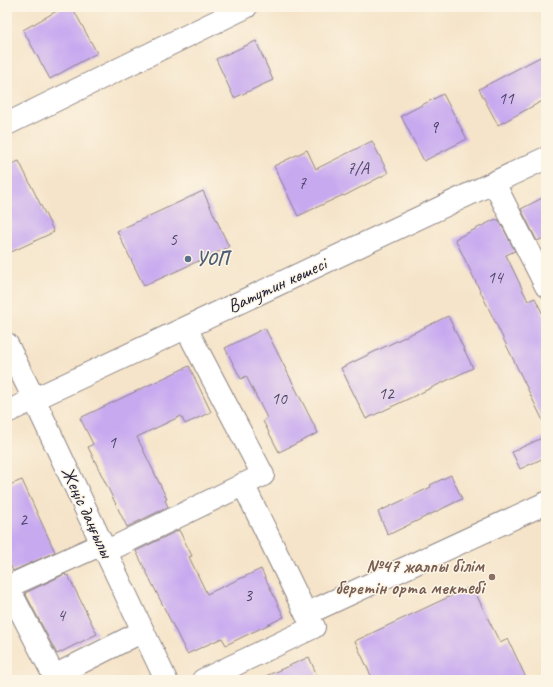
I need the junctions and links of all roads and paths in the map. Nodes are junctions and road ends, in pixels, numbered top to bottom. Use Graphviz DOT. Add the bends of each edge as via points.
graph roads {
  1 [pos="246,7"];
  2 [pos="7,124"];
  3 [pos="546,158"];
  4 [pos="494,183"];
  5 [pos="545,281"];
  6 [pos="186,328"];
  7 [pos="7,344"];
  8 [pos="34,399"];
  9 [pos="7,412"];
  10 [pos="243,484"];
  11 [pos="546,503"];
  12 [pos="104,548"];
  13 [pos="7,587"];
  14 [pos="306,614"];
  15 [pos="143,631"];
  16 [pos="166,680"];
  17 [pos="203,680"];
  1 -- 2 [label="street"];
  3 -- 4 [label="street, Ватутин көшесі"];
  4 -- 5 [label="street"];
  4 -- 6 [label="street, Ватутин көшесі"];
  6 -- 8 [label="street, Ватутин көшесі"];
  6 -- 10 [label="street" via="263,475"];
  7 -- 8 [label="street, Жеңіс даңғылы"];
  8 -- 9 [label="street, Ватутин көшесі"];
  8 -- 12 [label="street, Жеңіс даңғылы"];
  10 -- 12 [label="street"];
  10 -- 14 [label="street"];
  11 -- 14 [label="street"];
  12 -- 13 [label="street"];
  12 -- 15 [label="street, Жеңіс даңғылы"];
  13 -- 15 [label="street" via="54,676"];
  14 -- 17 [label="street" via="314,628"];
  15 -- 16 [label="street, Жеңіс даңғылы"];
}
